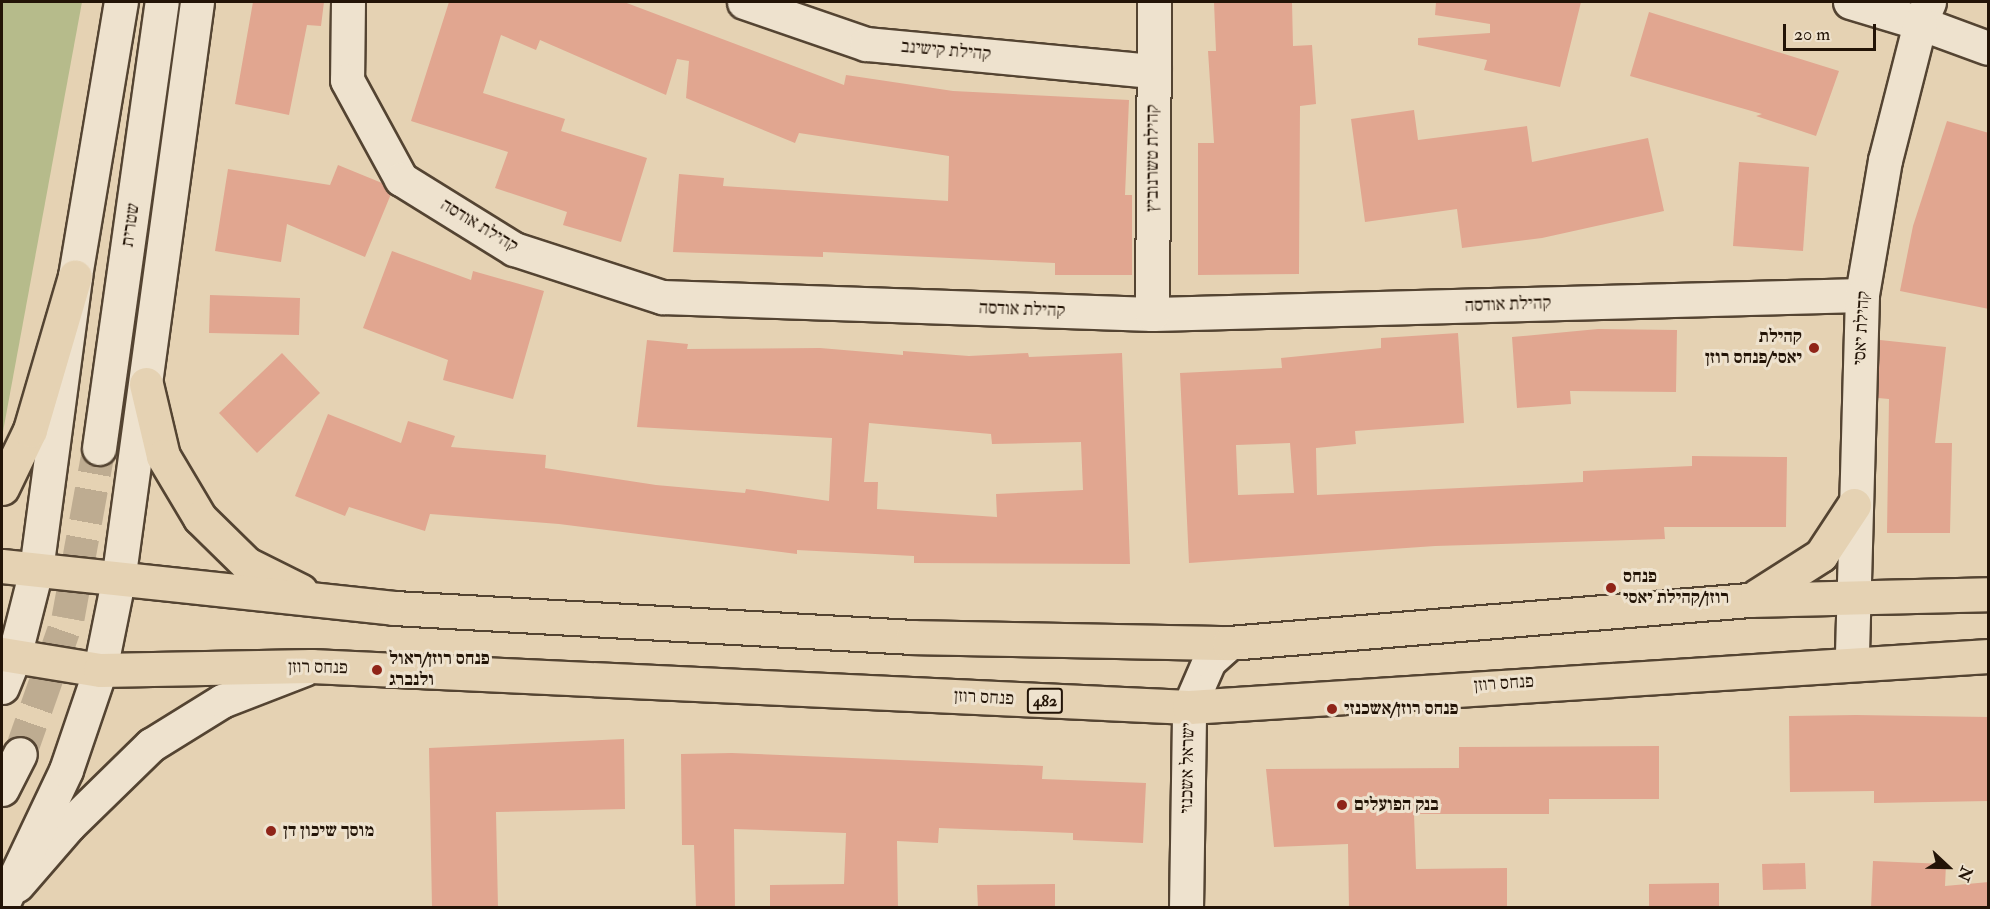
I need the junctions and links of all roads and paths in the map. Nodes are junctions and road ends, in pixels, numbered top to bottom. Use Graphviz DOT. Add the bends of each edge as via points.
graph roads {
  1 [pos="121,2"];
  2 [pos="162,2"];
  3 [pos="197,2"];
  4 [pos="348,2"];
  5 [pos="744,2"];
  6 [pos="1154,2"];
  7 [pos="1850,2"];
  8 [pos="1925,12"];
  9 [pos="1989,48"];
  10 [pos="1154,71"];
  11 [pos="75,276"];
  12 [pos="1862,295"];
  13 [pos="1152,314"];
  14 [pos="146,384"];
  15 [pos="99,448"];
  16 [pos="2,488"];
  17 [pos="1854,505"];
  18 [pos="2,566"];
  19 [pos="36,570"];
  20 [pos="118,580"];
  21 [pos="1852,594"];
  22 [pos="1989,594"];
  23 [pos="1749,600"];
  24 [pos="327,602"];
  25 [pos="1229,643"];
  26 [pos="8,656"];
  27 [pos="1989,656"];
  28 [pos="1852,662"];
  29 [pos="311,666"];
  30 [pos="100,670"];
  31 [pos="2,687"];
  32 [pos="1189,707"];
  33 [pos="21,754"];
  34 [pos="2,789"];
  35 [pos="4,901"];
  36 [pos="1186,908"];
  1 -- 11 [label="street"];
  2 -- 15 [label="street, שטרית"];
  3 -- 14 [label="street"];
  4 -- 13 [label="street, קהילת אודסה" via="348,80 401,179 514,249 662,297"];
  5 -- 10 [label="street, קהילת קישינב" via="866,44"];
  6 -- 10 [label="street, קהילת טשרנוביץ"];
  7 -- 8 [label="street"];
  8 -- 9 [label="street"];
  8 -- 12 [label="street, קהילת יאסי" via="1885,160"];
  10 -- 13 [label="street, קהילת טשרנוביץ"];
  11 -- 16 [label="main road" via="30,430"];
  11 -- 19 [label="street"];
  12 -- 13 [label="street, קהילת אודסה"];
  12 -- 17 [label="street, קהילת יאסי"];
  14 -- 20 [label="street"];
  14 -- 24 [label="main road" via="163,456 200,518 247,564"];
  17 -- 21 [label="street, קהילת יאסי"];
  17 -- 23 [label="main road" via="1821,555 1799,573"];
  18 -- 19 [label="main road"];
  19 -- 20 [label="main road"];
  19 -- 26 [label="street"];
  20 -- 24 [label="main road"];
  20 -- 30 [label="street"];
  21 -- 22 [label="main road"];
  21 -- 23 [label="main road"];
  21 -- 28 [label="street, קהילת יאסי"];
  23 -- 25 [label="main road"];
  24 -- 25 [label="main road" via="912,637"];
  25 -- 32 [label="street, ישראל אשכנזי" via="1209,661"];
  26 -- 30 [label="main road, פנחס רוזן / 482"];
  26 -- 31 [label="street"];
  27 -- 28 [label="main road, פנחס רוזן / 482"];
  28 -- 32 [label="main road, פנחס רוזן / 482"];
  29 -- 30 [label="main road, פנחס רוזן / 482"];
  29 -- 32 [label="main road, פנחס רוזן / 482"];
  29 -- 35 [label="street" via="222,701 151,745 69,825"];
  30 -- 35 [label="street" via="66,770"];
  32 -- 36 [label="street, ישראל אשכנזי"];
  33 -- 34 [label="street"];
}
